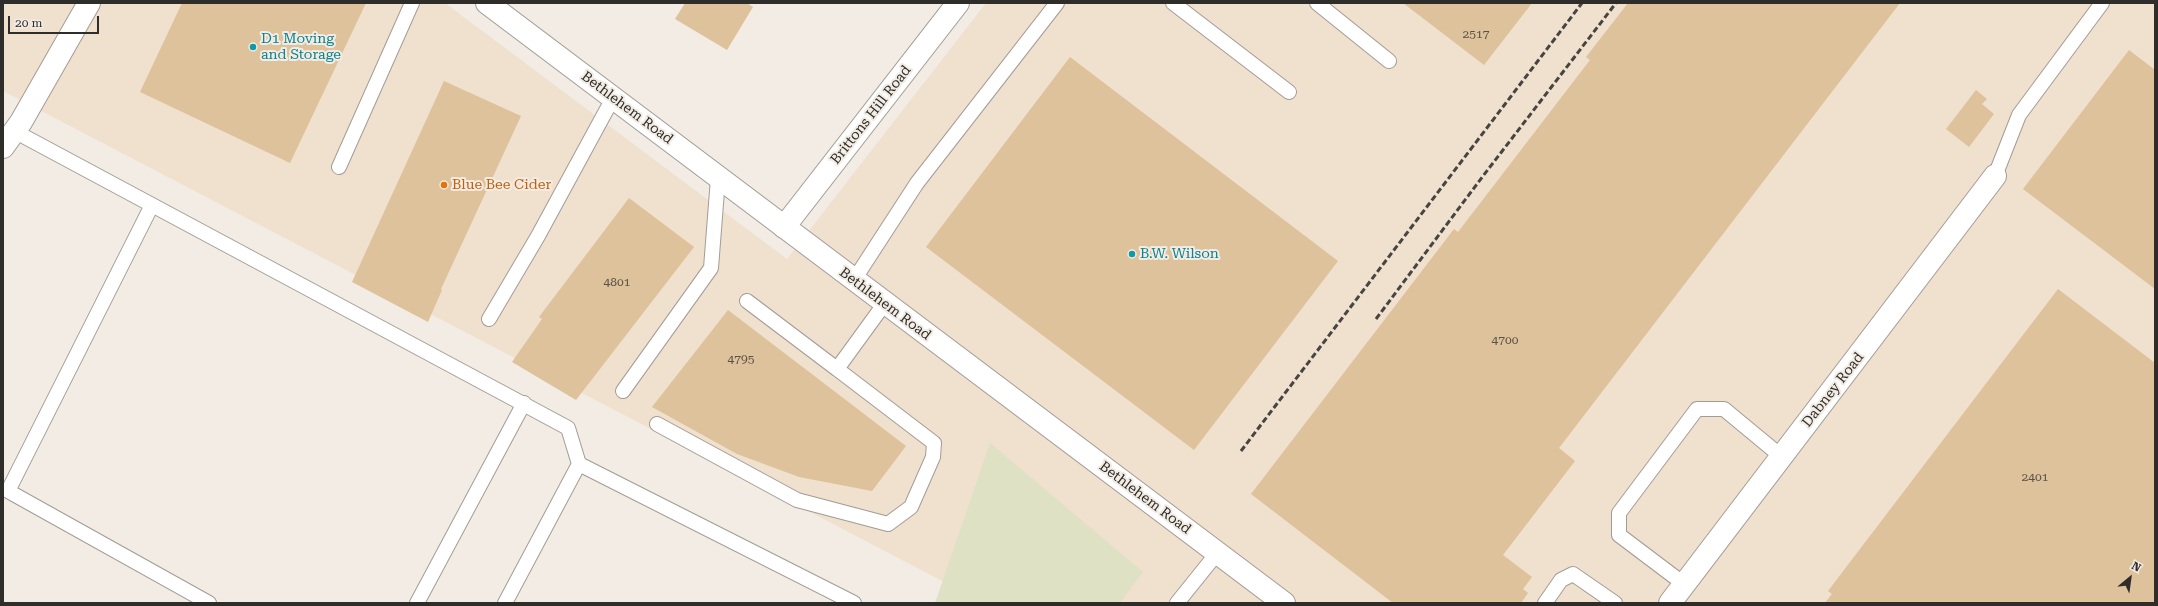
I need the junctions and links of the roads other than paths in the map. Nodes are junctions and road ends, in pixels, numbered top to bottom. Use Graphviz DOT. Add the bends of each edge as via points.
graph roads {
  1 [pos="89,3"];
  2 [pos="412,3"];
  3 [pos="487,3"];
  4 [pos="958,3"];
  5 [pos="1057,3"];
  6 [pos="1173,3"];
  7 [pos="1317,3"];
  8 [pos="2102,3"];
  9 [pos="1390,61"];
  10 [pos="1289,92"];
  11 [pos="613,98"];
  12 [pos="9,139"];
  13 [pos="339,167"];
  14 [pos="1995,176"];
  15 [pos="718,178"];
  16 [pos="152,205"];
  17 [pos="784,227"];
  18 [pos="854,280"];
  19 [pos="747,301"];
  20 [pos="885,303"];
  21 [pos="489,319"];
  22 [pos="837,369"];
  23 [pos="623,391"];
  24 [pos="524,403"];
  25 [pos="657,424"];
  26 [pos="1782,457"];
  27 [pos="579,464"];
  28 [pos="1218,552"];
  29 [pos="1684,584"];
  30 [pos="208,603"];
  31 [pos="417,603"];
  32 [pos="505,603"];
  33 [pos="854,603"];
  34 [pos="1177,603"];
  35 [pos="1284,603"];
  36 [pos="1545,603"];
  37 [pos="1615,603"];
  38 [pos="1670,603"];
  1 -- 12 [label="street"];
  2 -- 13 [label="lane"];
  3 -- 11 [label="street, Bethlehem Road"];
  4 -- 17 [label="street, Brittons Hill Road"];
  5 -- 18 [label="lane" via="917,183"];
  6 -- 10 [label="lane"];
  7 -- 9 [label="lane"];
  8 -- 14 [label="lane" via="2019,115"];
  11 -- 15 [label="street, Bethlehem Road"];
  11 -- 21 [label="lane" via="538,236"];
  12 -- 16 [label="lane"];
  14 -- 26 [label="street, Dabney Road"];
  15 -- 17 [label="street, Bethlehem Road"];
  15 -- 23 [label="lane" via="711,268"];
  16 -- 24 [label="lane"];
  16 -- 30 [label="lane" via="8,491"];
  17 -- 18 [label="street, Bethlehem Road"];
  18 -- 20 [label="street, Bethlehem Road"];
  19 -- 22 [label="lane"];
  20 -- 22 [label="lane"];
  20 -- 28 [label="street, Bethlehem Road"];
  22 -- 25 [label="lane" via="934,443 933,457 911,507 888,524 797,500"];
  24 -- 27 [label="lane" via="568,428"];
  24 -- 31 [label="lane"];
  26 -- 29 [label="street, Dabney Road"];
  26 -- 29 [label="lane" via="1724,408 1697,409 1619,513 1619,535"];
  27 -- 32 [label="lane"];
  27 -- 33 [label="lane"];
  28 -- 34 [label="lane"];
  28 -- 35 [label="street, Bethlehem Road"];
  29 -- 38 [label="street, Dabney Road"];
  36 -- 37 [label="lane" via="1561,580 1573,574"];
}
